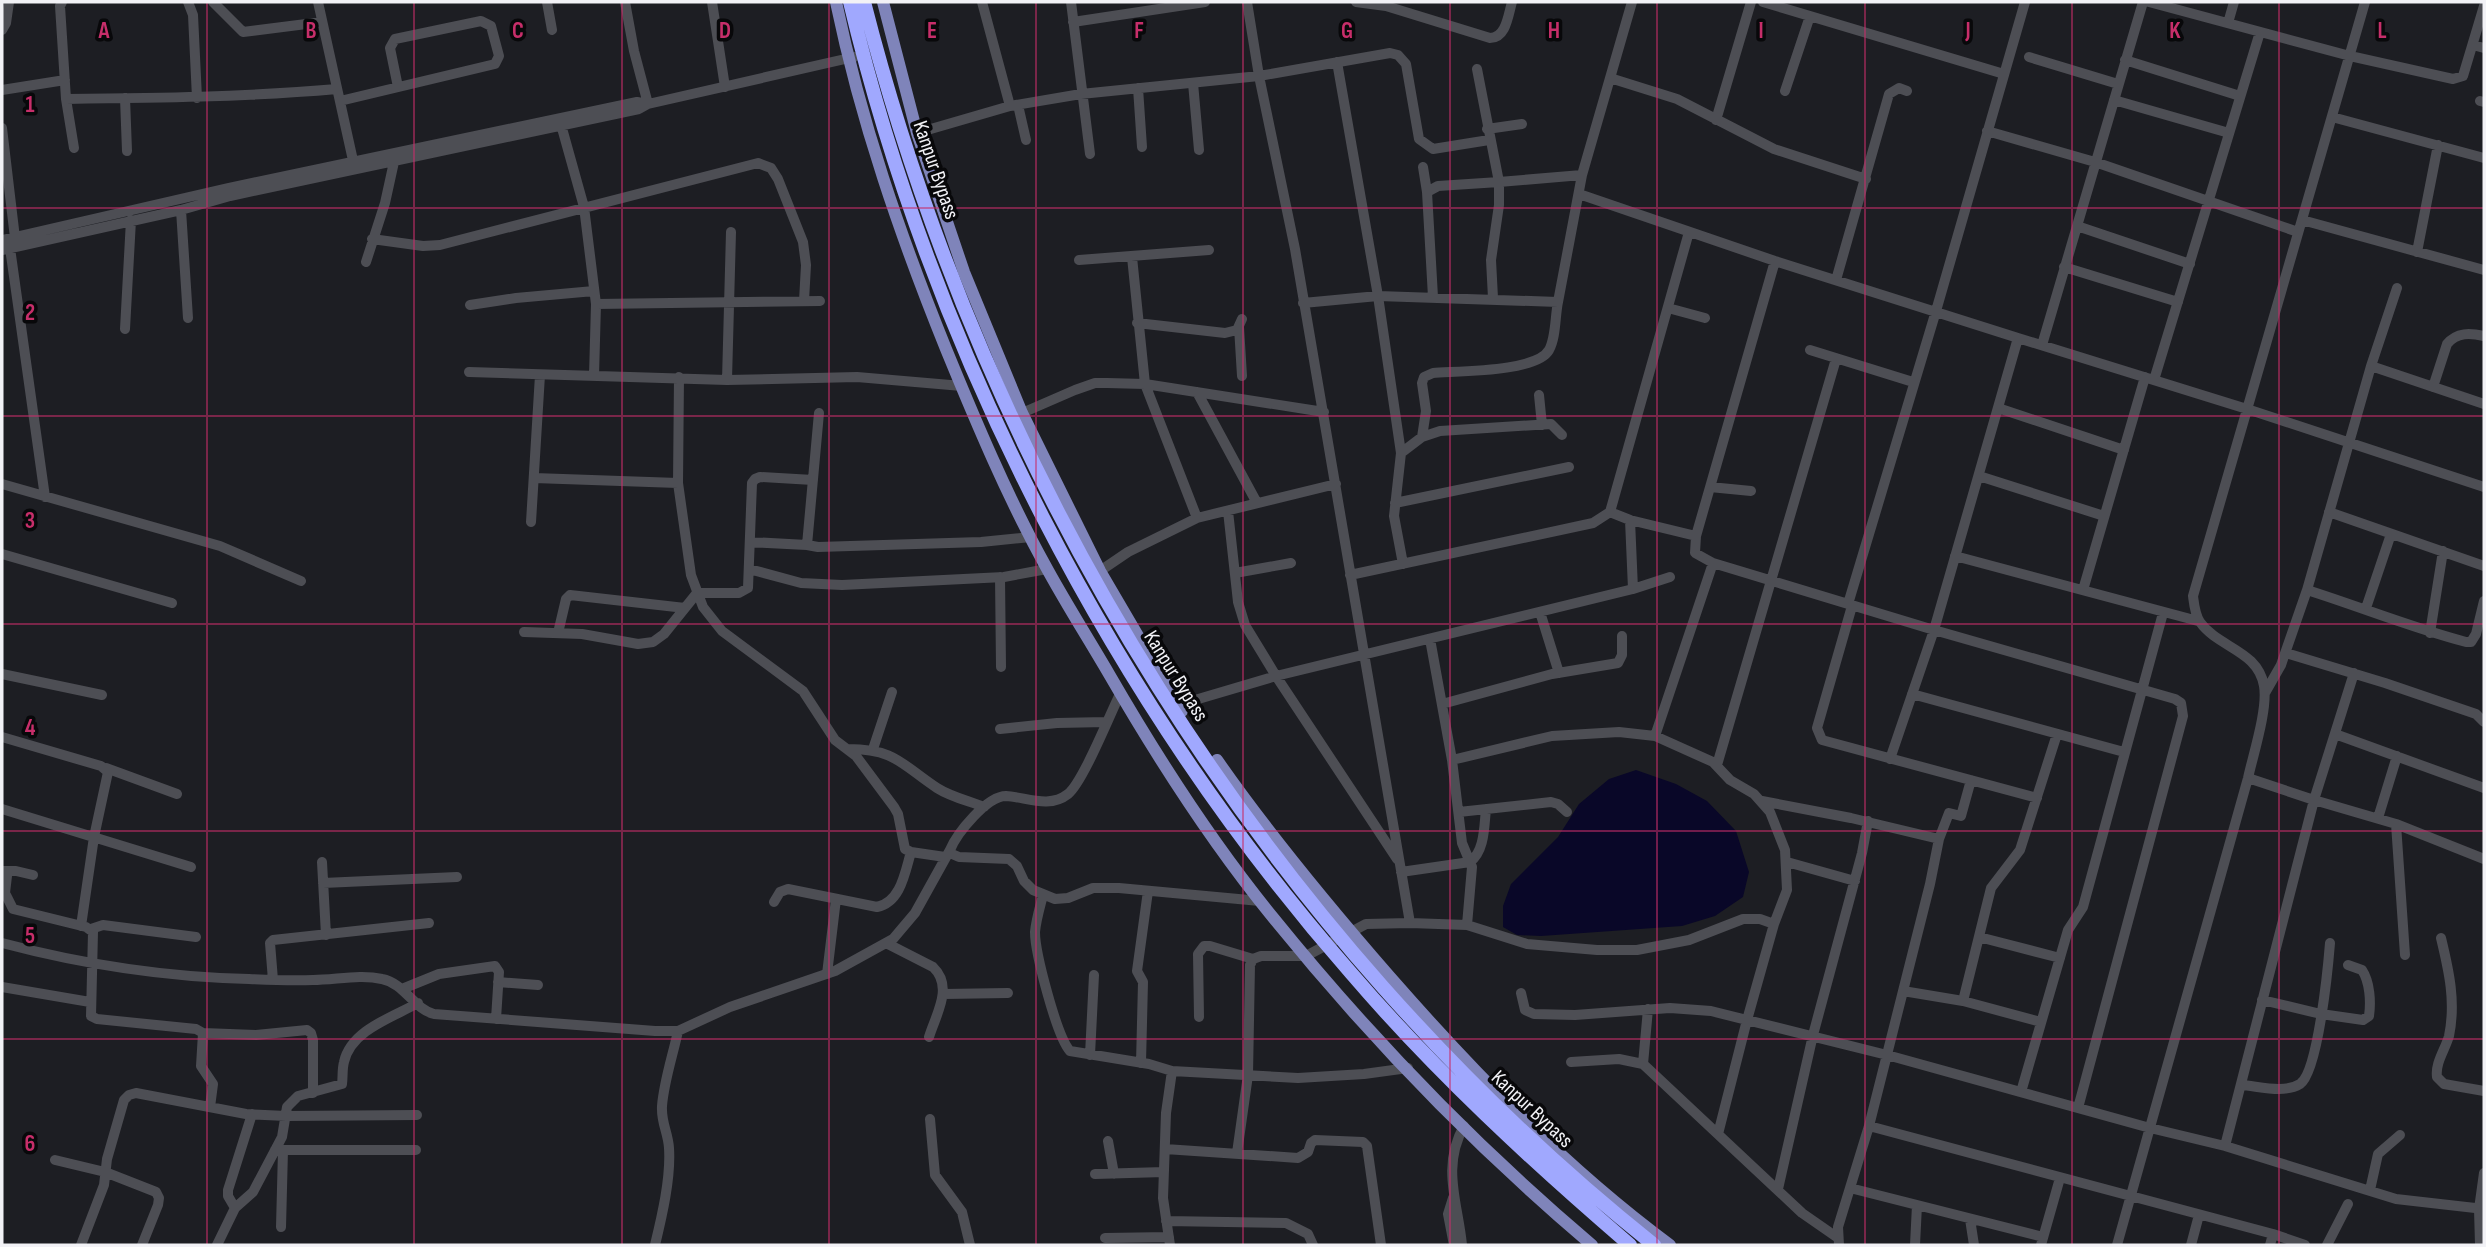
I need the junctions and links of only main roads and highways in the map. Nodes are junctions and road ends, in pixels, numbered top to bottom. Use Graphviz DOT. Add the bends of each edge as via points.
graph roads {
  1 [pos="836,2"];
  2 [pos="850,2"];
  3 [pos="864,2"];
  4 [pos="883,2"];
  5 [pos="1592,1245"];
  6 [pos="1630,1245"];
  7 [pos="1654,1245"];
  8 [pos="1670,1245"];
  1 -- 5 [label="main road" via="872,147 980,431 1047,569 1120,694 1260,901 1351,1009 1525,1188"];
  2 -- 6 [label="highway, Kanpur Bypass" via="886,135 951,317 1034,501 1152,707 1256,857 1349,972 1457,1088"];
  3 -- 7 [label="highway, Kanpur Bypass" via="923,202 1005,402 1081,558 1196,748 1301,889 1407,1014 1557,1162"];
  4 -- 8 [label="main road" via="917,133 964,272 1022,413 1100,571 1178,705 1246,803 1438,1031 1543,1138"];
}
